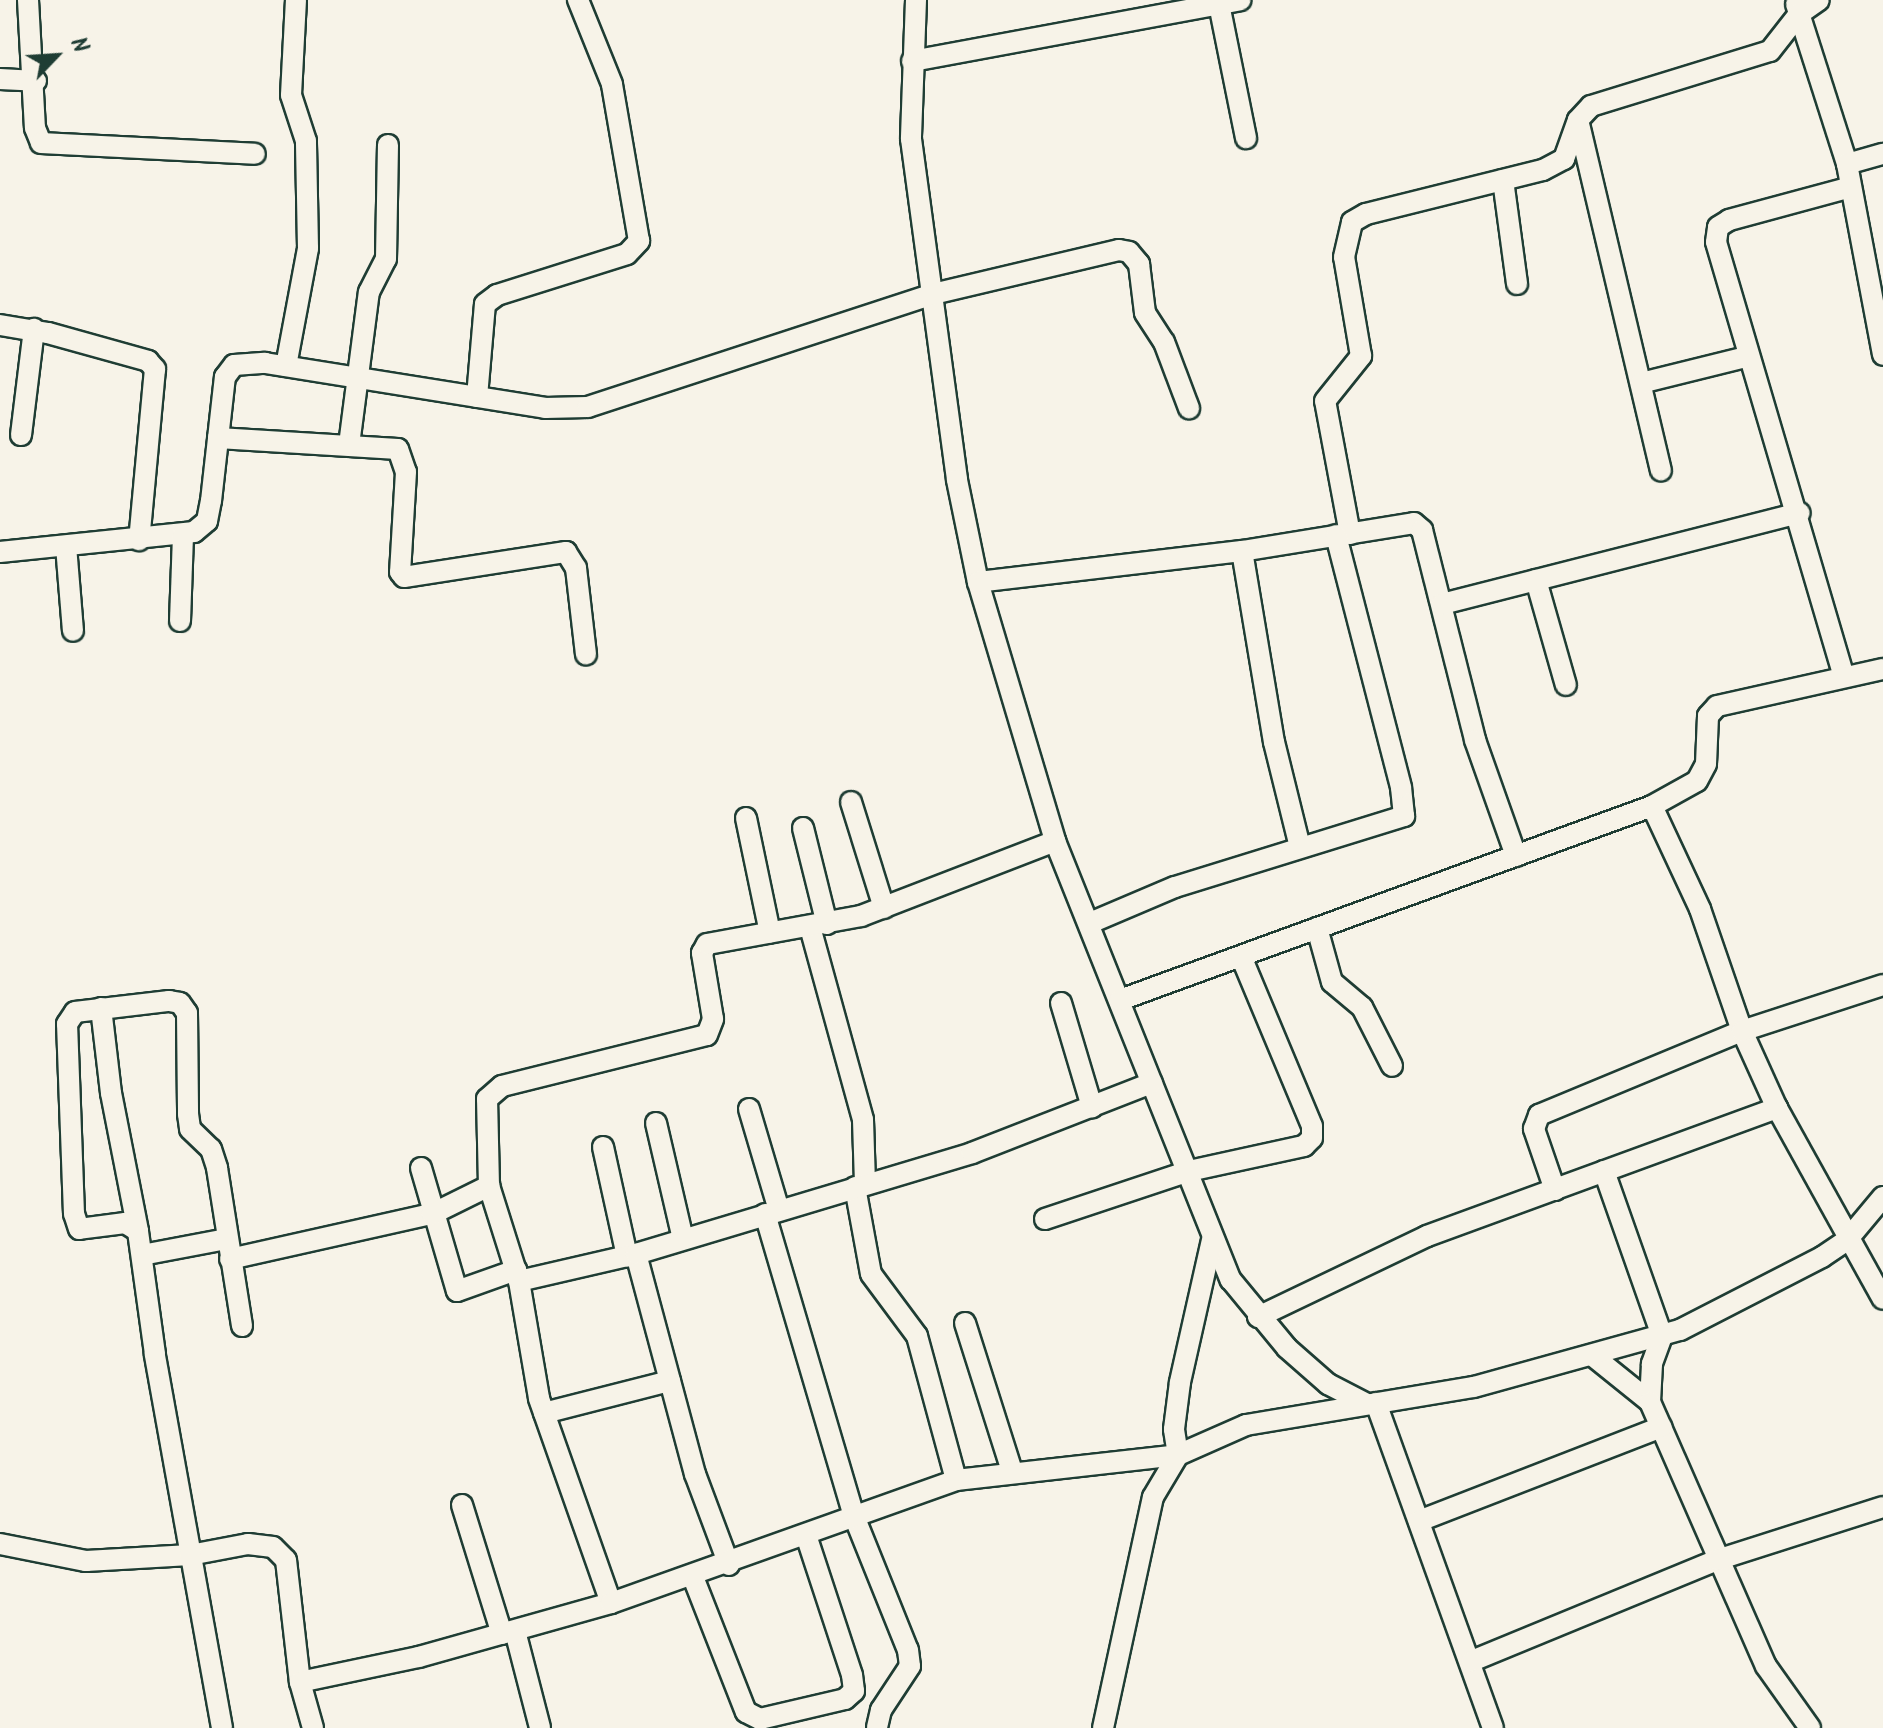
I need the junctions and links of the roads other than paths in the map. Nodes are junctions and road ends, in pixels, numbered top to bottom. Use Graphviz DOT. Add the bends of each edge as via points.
graph roads {
  1 [pos="28,0"];
  2 [pos="296,0"];
  3 [pos="578,0"];
  4 [pos="916,0"];
  5 [pos="1819,0"];
  6 [pos="1230,2"];
  7 [pos="1797,7"];
  8 [pos="912,61"];
  9 [pos="0,79"];
  10 [pos="36,81"];
  11 [pos="1578,120"];
  12 [pos="1246,138"];
  13 [pos="388,145"];
  14 [pos="255,154"];
  15 [pos="1883,154"];
  16 [pos="1847,164"];
  17 [pos="1503,180"];
  18 [pos="1851,187"];
  19 [pos="1517,284"];
  20 [pos="933,294"];
  21 [pos="0,325"];
  22 [pos="34,329"];
  23 [pos="1883,355"];
  24 [pos="1746,357"];
  25 [pos="286,366"];
  26 [pos="362,378"];
  27 [pos="1641,383"];
  28 [pos="477,397"];
  29 [pos="1189,408"];
  30 [pos="21,435"];
  31 [pos="218,438"];
  32 [pos="349,445"];
  33 [pos="1661,470"];
  34 [pos="1800,513"];
  35 [pos="183,534"];
  36 [pos="1343,535"];
  37 [pos="139,540"];
  38 [pos="66,546"];
  39 [pos="1242,551"];
  40 [pos="0,552"];
  41 [pos="1536,580"];
  42 [pos="978,582"];
  43 [pos="1442,604"];
  44 [pos="180,621"];
  45 [pos="73,631"];
  46 [pos="586,654"];
  47 [pos="1883,669"];
  48 [pos="1844,677"];
  49 [pos="1566,685"];
  50 [pos="851,802"];
  51 [pos="1652,806"];
  52 [pos="746,818"];
  53 [pos="803,828"];
  54 [pos="1055,841"];
  55 [pos="1300,847"];
  56 [pos="1516,856"];
  57 [pos="884,908"];
  58 [pos="1090,923"];
  59 [pos="819,926"];
  60 [pos="1317,928"];
  61 [pos="770,933"];
  62 [pos="1241,956"];
  63 [pos="1883,985"];
  64 [pos="1120,1000"];
  65 [pos="1061,1003"];
  66 [pos="101,1008"];
  67 [pos="1742,1031"];
  68 [pos="1392,1066"];
  69 [pos="1152,1083"];
  70 [pos="1092,1107"];
  71 [pos="1777,1108"];
  72 [pos="749,1109"];
  73 [pos="656,1123"];
  74 [pos="603,1147"];
  75 [pos="421,1168"];
  76 [pos="1189,1171"];
  77 [pos="1604,1171"];
  78 [pos="489,1186"];
  79 [pos="860,1186"];
  80 [pos="1555,1190"];
  81 [pos="1883,1197"];
  82 [pos="772,1212"];
  83 [pos="432,1214"];
  84 [pos="1045,1219"];
  85 [pos="138,1231"];
  86 [pos="683,1239"];
  87 [pos="1212,1240"];
  88 [pos="1847,1240"];
  89 [pos="228,1249"];
  90 [pos="142,1255"];
  91 [pos="632,1255"];
  92 [pos="517,1276"];
  93 [pos="1883,1296"];
  94 [pos="1258,1317"];
  95 [pos="965,1323"];
  96 [pos="242,1326"];
  97 [pos="1662,1336"];
  98 [pos="1593,1356"];
  99 [pos="670,1381"];
  100 [pos="1650,1402"];
  101 [pos="1372,1404"];
  102 [pos="544,1413"];
  103 [pos="1661,1427"];
  104 [pos="1178,1455"];
  105 [pos="1012,1471"];
  106 [pos="956,1480"];
  107 [pos="462,1505"];
  108 [pos="1883,1507"];
  109 [pos="854,1516"];
  110 [pos="1419,1521"];
  111 [pos="806,1535"];
  112 [pos="0,1544"];
  113 [pos="190,1555"];
  114 [pos="1717,1560"];
  115 [pos="729,1565"];
  116 [pos="693,1577"];
  117 [pos="611,1603"];
  118 [pos="509,1632"];
  119 [pos="1472,1661"];
  120 [pos="300,1682"];
  121 [pos="222,1728"];
  122 [pos="313,1728"];
  123 [pos="540,1728"];
  124 [pos="877,1728"];
  125 [pos="1103,1728"];
  126 [pos="1493,1728"];
  127 [pos="1810,1728"];
  1 -- 10 [label="street"];
  2 -- 25 [label="street" via="291,95 306,141 308,248"];
  3 -- 28 [label="street" via="612,84 639,241 627,254 497,295 485,304"];
  4 -- 8 [label="street"];
  5 -- 7 [label="street"];
  6 -- 8 [label="street"];
  6 -- 12 [label="street"];
  7 -- 11 [label="street" via="1770,51 1608,97"];
  7 -- 16 [label="street"];
  8 -- 20 [label="street" via="911,139"];
  9 -- 10 [label="street"];
  10 -- 14 [label="street" via="35,128 41,143"];
  11 -- 17 [label="street" via="1564,159"];
  11 -- 27 [label="street"];
  13 -- 26 [label="street" via="386,259 369,292"];
  15 -- 16 [label="street"];
  16 -- 18 [label="street"];
  17 -- 19 [label="street"];
  17 -- 36 [label="street" via="1366,214 1352,222 1345,235 1361,356 1325,401"];
  18 -- 23 [label="street"];
  18 -- 24 [label="street" via="1718,227 1716,242"];
  20 -- 28 [label="street" via="588,407 545,408"];
  20 -- 29 [label="street" via="1119,250 1129,252 1139,264 1145,313 1172,360"];
  20 -- 42 [label="street" via="957,480"];
  21 -- 22 [label="street"];
  22 -- 30 [label="street"];
  22 -- 37 [label="street" via="148,361 155,369"];
  24 -- 27 [label="street"];
  24 -- 34 [label="street"];
  25 -- 26 [label="street"];
  25 -- 31 [label="street" via="234,365 225,377"];
  26 -- 28 [label="street"];
  26 -- 32 [label="street"];
  27 -- 33 [label="street"];
  31 -- 32 [label="street"];
  31 -- 35 [label="street" via="207,521"];
  32 -- 46 [label="street" via="391,445 403,455 404,577 566,552 576,568"];
  34 -- 41 [label="street"];
  34 -- 48 [label="street"];
  35 -- 37 [label="street"];
  35 -- 44 [label="street"];
  36 -- 39 [label="street"];
  36 -- 43 [label="street" via="1414,523 1422,530"];
  36 -- 55 [label="street" via="1404,816"];
  37 -- 38 [label="street"];
  38 -- 40 [label="street"];
  38 -- 45 [label="street"];
  39 -- 42 [label="street"];
  39 -- 55 [label="street" via="1274,742"];
  41 -- 43 [label="street"];
  41 -- 49 [label="street"];
  42 -- 54 [label="street"];
  43 -- 56 [label="street" via="1475,740"];
  47 -- 48 [label="street"];
  48 -- 51 [label="street" via="1717,706 1708,716 1706,764 1697,781"];
  50 -- 57 [label="street"];
  51 -- 56 [label="street"];
  51 -- 67 [label="street" via="1700,909"];
  52 -- 61 [label="street"];
  53 -- 59 [label="street"];
  54 -- 57 [label="street"];
  54 -- 58 [label="street"];
  55 -- 58 [label="street" via="1175,887"];
  56 -- 60 [label="street"];
  57 -- 59 [label="street"];
  58 -- 64 [label="street"];
  59 -- 61 [label="street"];
  59 -- 79 [label="street" via="863,1120"];
  60 -- 62 [label="street"];
  60 -- 68 [label="street" via="1332,982 1362,1007"];
  61 -- 78 [label="street" via="707,944 702,953 713,1019 707,1035 492,1092 485,1112"];
  62 -- 64 [label="street"];
  62 -- 76 [label="street" via="1312,1126 1312,1138 1304,1146"];
  63 -- 67 [label="street"];
  64 -- 69 [label="street"];
  65 -- 70 [label="street"];
  66 -- 85 [label="street" via="111,1093"];
  66 -- 85 [label="street" via="75,1012 67,1024 74,1214 79,1229 125,1223"];
  66 -- 89 [label="street" via="169,1001 180,1003 187,1013 190,1129 211,1149"];
  67 -- 71 [label="street"];
  67 -- 80 [label="street" via="1539,1115 1534,1129"];
  69 -- 70 [label="street"];
  69 -- 76 [label="street"];
  70 -- 79 [label="street" via="972,1153"];
  71 -- 77 [label="street"];
  71 -- 88 [label="street"];
  72 -- 82 [label="street"];
  73 -- 86 [label="street"];
  74 -- 91 [label="street"];
  75 -- 83 [label="street"];
  76 -- 84 [label="street"];
  76 -- 87 [label="street"];
  77 -- 80 [label="street"];
  77 -- 97 [label="street"];
  78 -- 83 [label="street"];
  78 -- 92 [label="street"];
  79 -- 82 [label="street"];
  79 -- 106 [label="street" via="871,1274 917,1336"];
  80 -- 94 [label="street" via="1427,1236"];
  81 -- 88 [label="street"];
  82 -- 86 [label="street"];
  82 -- 109 [label="street"];
  83 -- 89 [label="street"];
  83 -- 92 [label="street" via="457,1291"];
  85 -- 90 [label="street"];
  86 -- 91 [label="street"];
  87 -- 94 [label="street" via="1231,1280"];
  87 -- 104 [label="street" via="1180,1382 1174,1429"];
  88 -- 93 [label="street"];
  88 -- 97 [label="street"];
  89 -- 90 [label="street"];
  89 -- 96 [label="street"];
  90 -- 113 [label="street"];
  91 -- 92 [label="street"];
  91 -- 99 [label="street"];
  92 -- 102 [label="street"];
  94 -- 101 [label="street" via="1328,1384"];
  95 -- 105 [label="street"];
  97 -- 98 [label="street"];
  97 -- 100 [label="street" via="1652,1364"];
  98 -- 100 [label="street"];
  98 -- 101 [label="street" via="1474,1387"];
  99 -- 102 [label="street"];
  99 -- 115 [label="street" via="695,1474"];
  100 -- 103 [label="street"];
  101 -- 104 [label="street" via="1246,1425"];
  101 -- 110 [label="street"];
  102 -- 117 [label="street"];
  103 -- 110 [label="street"];
  103 -- 114 [label="street"];
  104 -- 105 [label="street"];
  104 -- 125 [label="street" via="1153,1497"];
  105 -- 106 [label="street"];
  106 -- 109 [label="street"];
  107 -- 118 [label="street"];
  108 -- 114 [label="street"];
  109 -- 111 [label="street"];
  109 -- 124 [label="street" via="903,1634 910,1666 881,1710"];
  110 -- 119 [label="street"];
  111 -- 115 [label="street"];
  111 -- 116 [label="street" via="852,1675 854,1691 845,1699 760,1719 746,1712"];
  112 -- 113 [label="street" via="86,1561"];
  113 -- 120 [label="street" via="248,1544 273,1547 286,1560"];
  113 -- 121 [label="street"];
  114 -- 119 [label="street"];
  114 -- 127 [label="street" via="1766,1666"];
  115 -- 116 [label="street"];
  116 -- 117 [label="street"];
  117 -- 118 [label="street"];
  118 -- 120 [label="street"];
  118 -- 123 [label="street"];
  119 -- 126 [label="street"];
  120 -- 122 [label="street"];
}
